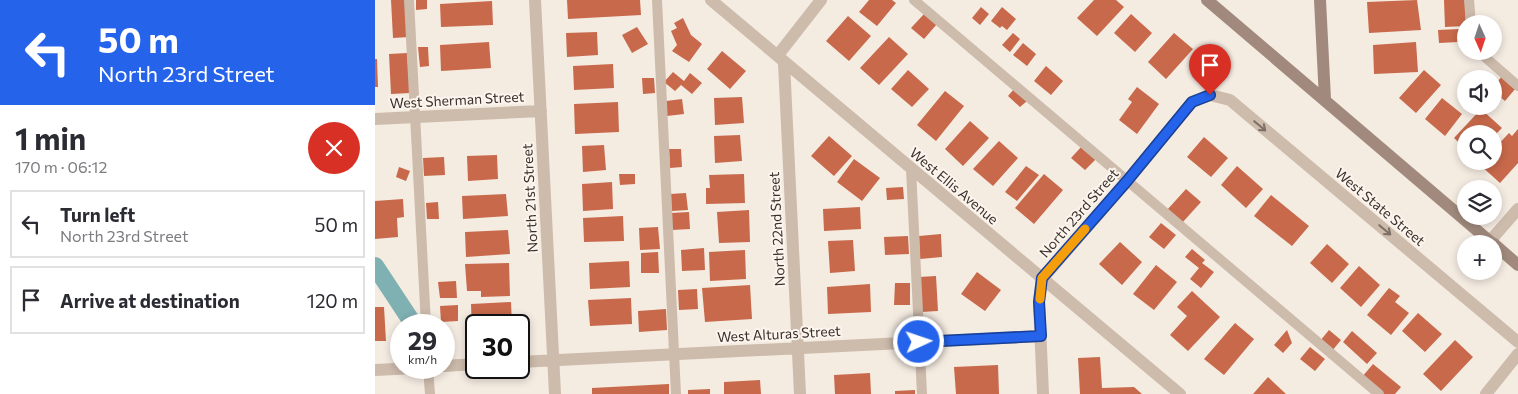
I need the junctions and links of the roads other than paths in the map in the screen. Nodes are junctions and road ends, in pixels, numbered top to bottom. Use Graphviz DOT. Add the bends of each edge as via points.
graph roads {
  1 [pos="409,0"];
  2 [pos="535,0"];
  3 [pos="657,0"];
  4 [pos="711,0"];
  5 [pos="821,0"];
  6 [pos="914,0"];
  7 [pos="1207,0"];
  8 [pos="1320,0"];
  9 [pos="1469,0"];
  10 [pos="1470,15"];
  11 [pos="781,59"];
  12 [pos="1488,60"];
  13 [pos="1518,86"];
  14 [pos="1215,96"];
  15 [pos="1325,100"];
  16 [pos="541,111"];
  17 [pos="415,117"];
  18 [pos="375,119"];
  19 [pos="911,169"];
  20 [pos="1127,181"];
  21 [pos="1518,209"];
  22 [pos="1483,235"];
  23 [pos="1498,235"];
  24 [pos="1502,251"];
  25 [pos="1518,265"];
  26 [pos="1042,278"];
  27 [pos="425,314"];
  28 [pos="1041,336"];
  29 [pos="919,342"];
  30 [pos="1518,342"];
  31 [pos="798,348"];
  32 [pos="674,354"];
  33 [pos="1518,354"];
  34 [pos="554,361"];
  35 [pos="530,362"];
  36 [pos="390,369"];
  37 [pos="375,370"];
  38 [pos="428,379"];
  39 [pos="1166,388"];
  40 [pos="429,394"];
  41 [pos="555,394"];
  42 [pos="676,394"];
  43 [pos="800,394"];
  44 [pos="922,394"];
  45 [pos="1043,394"];
  46 [pos="1179,394"];
  47 [pos="1379,394"];
  48 [pos="1486,394"];
  1 -- 17 [label="lane"];
  2 -- 16 [label="street, North 21st Street"];
  3 -- 32 [label="lane"];
  4 -- 11 [label="street, West Ellis Avenue"];
  5 -- 11 [label="street"];
  6 -- 20 [label="lane"];
  7 -- 15 [label="main road"];
  8 -- 15 [label="main road"];
  9 -- 10 [label="lane"];
  11 -- 19 [label="street, West Ellis Avenue"];
  11 -- 31 [label="street, North 22nd Street"];
  12 -- 13 [label="lane"];
  14 -- 20 [label="street, North 23rd Street" via="1192,102"];
  14 -- 30 [label="street, West State Street, one-way" via="1229,100"];
  15 -- 22 [label="main road"];
  16 -- 17 [label="street, West Sherman Street"];
  16 -- 34 [label="street, North 21st Street"];
  17 -- 18 [label="street, West Sherman Street"];
  17 -- 27 [label="lane"];
  19 -- 26 [label="street, West Ellis Avenue"];
  19 -- 29 [label="lane"];
  20 -- 26 [label="street, North 23rd Street"];
  20 -- 47 [label="lane"];
  21 -- 23 [label="street"];
  24 -- 25 [label="main road"];
  26 -- 28 [label="street, North 23rd Street" via="1039,302"];
  26 -- 39 [label="street, West Ellis Avenue"];
  28 -- 29 [label="street, West Alturas Street"];
  28 -- 45 [label="street, North 23rd Street"];
  29 -- 31 [label="street, West Alturas Street"];
  29 -- 44 [label="lane"];
  31 -- 32 [label="street, West Alturas Street"];
  31 -- 43 [label="street, North 22nd Street"];
  32 -- 34 [label="street, West Alturas Street"];
  32 -- 42 [label="lane"];
  33 -- 48 [label="street"];
  34 -- 35 [label="street, West Alturas Street"];
  34 -- 41 [label="street, North 21st Street"];
  36 -- 37 [label="street"];
  38 -- 40 [label="lane"];
  39 -- 46 [label="street, West Ellis Avenue"];
}
